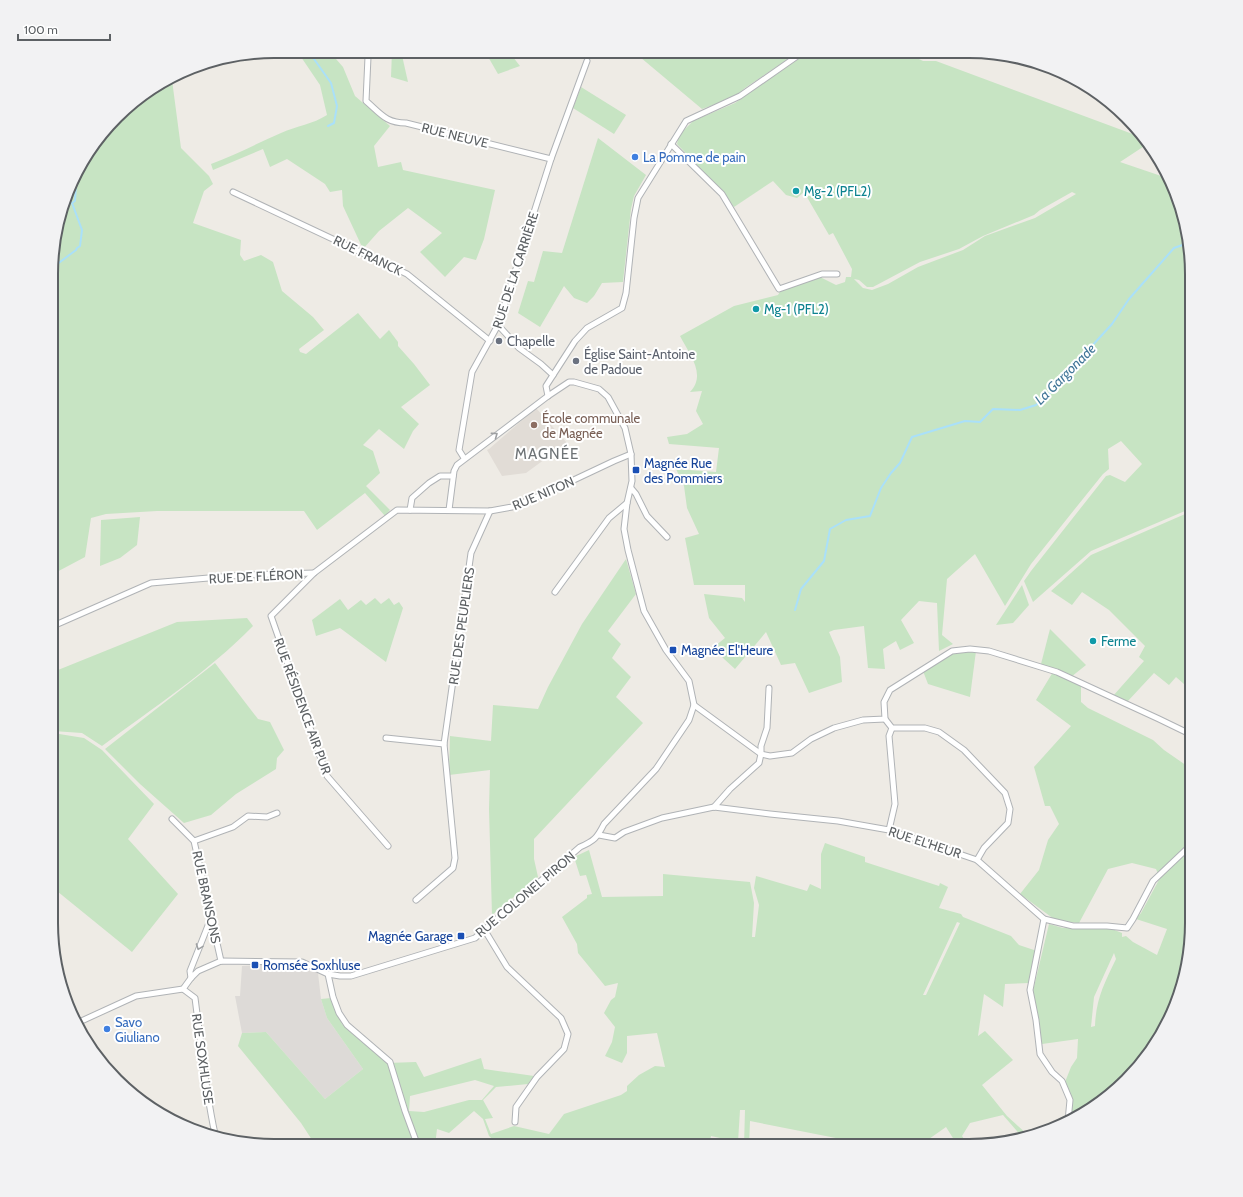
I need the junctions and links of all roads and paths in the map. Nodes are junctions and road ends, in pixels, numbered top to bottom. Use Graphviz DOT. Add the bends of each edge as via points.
graph roads {
  1 [pos="368,58"];
  2 [pos="795,58"];
  3 [pos="587,61"];
  4 [pos="671,144"];
  5 [pos="551,159"];
  6 [pos="233,192"];
  7 [pos="837,274"];
  8 [pos="498,325"];
  9 [pos="490,341"];
  10 [pos="553,375"];
  11 [pos="548,396"];
  12 [pos="631,454"];
  13 [pos="464,458"];
  14 [pos="453,476"];
  15 [pos="631,488"];
  16 [pos="627,503"];
  17 [pos="410,510"];
  18 [pos="449,510"];
  19 [pos="490,511"];
  20 [pos="667,537"];
  21 [pos="314,573"];
  22 [pos="555,592"];
  23 [pos="58,624"];
  24 [pos="769,688"];
  25 [pos="694,706"];
  26 [pos="885,719"];
  27 [pos="892,728"];
  28 [pos="1185,732"];
  29 [pos="386,738"];
  30 [pos="444,744"];
  31 [pos="761,754"];
  32 [pos="714,807"];
  33 [pos="277,813"];
  34 [pos="172,819"];
  35 [pos="889,830"];
  36 [pos="599,835"];
  37 [pos="194,841"];
  38 [pos="388,846"];
  39 [pos="1185,850"];
  40 [pos="978,860"];
  41 [pos="416,900"];
  42 [pos="211,918"];
  43 [pos="1044,919"];
  44 [pos="484,928"];
  45 [pos="220,961"];
  46 [pos="328,974"];
  47 [pos="191,978"];
  48 [pos="184,989"];
  49 [pos="81,1021"];
  50 [pos="1069,1115"];
  51 [pos="515,1122"];
  52 [pos="214,1131"];
  53 [pos="415,1139"];
  1 -- 5 [label="street, RUE NEUVE" via="366,101 388,120"];
  2 -- 4 [label="street" via="740,96 686,121"];
  3 -- 5 [label="street, RUE DE LA CARRIÈRE"];
  4 -- 7 [label="street" via="722,194 779,289 822,274"];
  4 -- 10 [label="street" via="638,198 622,308 587,328 575,341"];
  5 -- 8 [label="street, RUE DE LA CARRIÈRE"];
  6 -- 9 [label="street, RUE FRANCK" via="407,274"];
  8 -- 9 [label="street, RUE DE LA CARRIÈRE"];
  8 -- 10 [label="street" via="519,348"];
  9 -- 13 [label="street, RUE DE LA CARRIÈRE" via="472,372 459,450"];
  10 -- 11 [label="street" via="546,386"];
  11 -- 12 [label="street" via="569,382 598,389 608,397 625,428"];
  13 -- 11 [label="street, one-way"];
  12 -- 15 [label="street"];
  12 -- 19 [label="street, RUE NITON" via="512,507"];
  13 -- 14 [label="street" via="457,465"];
  14 -- 17 [label="street" via="440,476 429,483 412,498"];
  14 -- 18 [label="street"];
  15 -- 16 [label="street"];
  15 -- 20 [label="street" via="648,516"];
  16 -- 22 [label="street" via="609,518"];
  16 -- 25 [label="street" via="624,528 644,611 666,650 689,681"];
  17 -- 18 [label="street, RUE DE FLÉRON"];
  17 -- 21 [label="street, RUE DE FLÉRON" via="397,510"];
  18 -- 19 [label="street, RUE NITON"];
  19 -- 30 [label="street, RUE DES PEUPLIERS" via="471,553"];
  21 -- 23 [label="street, RUE DE FLÉRON" via="151,583"];
  21 -- 38 [label="street, RUE RÉSIDENCE AIR PUR" via="271,616 326,776"];
  24 -- 31 [label="street" via="767,728"];
  25 -- 31 [label="street"];
  25 -- 36 [label="street, RUE COLONEL PIRON" via="689,720 656,769 604,824"];
  26 -- 27 [label="street"];
  26 -- 28 [label="street" via="884,702 890,690 952,651 970,649 989,651 1057,672"];
  26 -- 31 [label="street" via="863,720 834,728 811,738 792,753 770,756"];
  27 -- 35 [label="street" via="889,736 895,804"];
  27 -- 40 [label="street" via="925,728 939,732 964,750 1005,793 1010,809 1008,823 984,848"];
  29 -- 30 [label="street"];
  30 -- 41 [label="street, RUE DES PEUPLIERS" via="455,858 453,868"];
  31 -- 32 [label="street" via="759,763"];
  32 -- 35 [label="street, RUE EL'HEUR" via="838,821"];
  32 -- 36 [label="street, RUE EL'HEUR" via="662,818 615,838"];
  33 -- 37 [label="street" via="267,817 248,816 233,827"];
  34 -- 37 [label="street, RUE BRANSONS"];
  35 -- 40 [label="street, RUE EL'HEUR"];
  36 -- 44 [label="street, RUE COLONEL PIRON"];
  37 -- 42 [label="street, RUE BRANSONS"];
  39 -- 43 [label="street, RUE EL'HEUR" via="1152,881 1127,928 1074,926"];
  40 -- 43 [label="street, RUE EL'HEUR"];
  42 -- 45 [label="street, RUE BRANSONS"];
  42 -- 47 [label="street, one-way" via="190,971"];
  43 -- 50 [label="street" via="1030,990 1040,1054 1052,1072 1062,1081 1070,1100"];
  44 -- 46 [label="street, RUE COLONEL PIRON" via="475,938 351,976"];
  44 -- 51 [label="street" via="507,968 561,1018 568,1034 564,1049 538,1077 516,1107"];
  45 -- 46 [label="street, RUE COLONEL PIRON" via="302,962"];
  45 -- 47 [label="street, RUE COLONEL PIRON"];
  46 -- 53 [label="street" via="333,997 347,1026 390,1062"];
  47 -- 48 [label="street, RUE COLONEL PIRON"];
  48 -- 49 [label="street" via="136,996"];
  48 -- 52 [label="street, RUE SOXHLUSE" via="195,998"];
}
